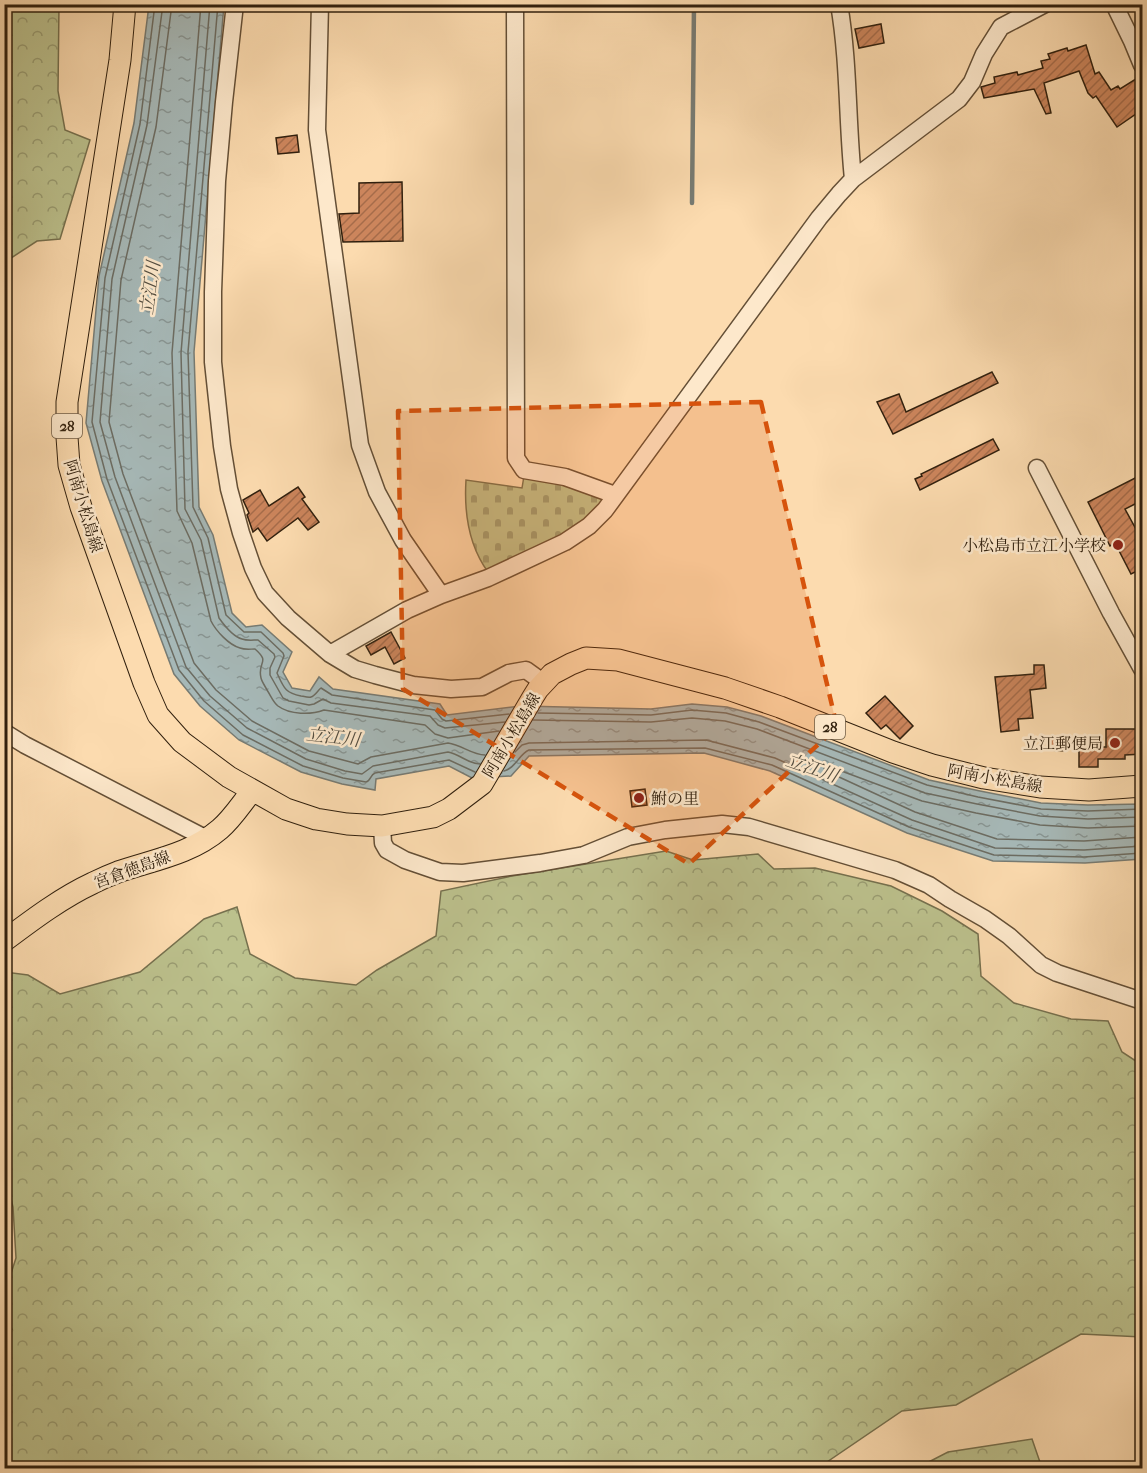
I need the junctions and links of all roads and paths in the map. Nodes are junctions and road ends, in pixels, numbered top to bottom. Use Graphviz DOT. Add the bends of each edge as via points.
graph roads {
  1 [pos="125,4"];
  2 [pos="235,4"];
  3 [pos="320,4"];
  4 [pos="515,4"];
  5 [pos="839,4"];
  6 [pos="1045,4"];
  7 [pos="1114,4"];
  8 [pos="1143,65"];
  9 [pos="854,179"];
  10 [pos="1037,468"];
  11 [pos="615,495"];
  12 [pos="441,595"];
  13 [pos="330,654"];
  14 [pos="1143,669"];
  15 [pos="538,690"];
  16 [pos="4,732"];
  17 [pos="1143,786"];
  18 [pos="252,791"];
  19 [pos="382,826"];
  20 [pos="207,839"];
  21 [pos="4,942"];
  22 [pos="1143,1001"];
  1 -- 18 [label="main road, 阿南小松島線 / 28" via="120,60 67,402 69,465 84,518 158,715 182,742"];
  2 -- 13 [label="street" via="224,102 213,292 213,362 222,446 241,533 265,593"];
  3 -- 12 [label="street" via="317,130 360,446 377,492 403,540"];
  4 -- 11 [label="street" via="516,458 524,470 565,477"];
  5 -- 9 [label="street"];
  6 -- 9 [label="street" via="1001,27 959,99"];
  7 -- 8 [label="street"];
  9 -- 11 [label="street" via="819,218"];
  10 -- 14 [label="street"];
  11 -- 12 [label="street" via="589,526 565,542"];
  12 -- 13 [label="street"];
  13 -- 15 [label="street" via="356,669 413,685 451,689 482,687 526,670"];
  15 -- 17 [label="main road, 阿南小松島線 / 28" via="552,674 586,658 618,660 725,688 893,752 963,773 1040,787 1089,790"];
  15 -- 19 [label="main road, 阿南小松島線 / 28" via="482,784 433,817"];
  16 -- 20 [label="street"];
  18 -- 19 [label="main road, 阿南小松島線 / 28" via="316,819"];
  18 -- 20 [label="main road, 宮倉徳島線" via="221,829"];
  19 -- 22 [label="street" via="387,850 440,872 463,873 584,855 628,837 665,830 722,824 748,827 895,870 929,885 985,919 1041,965"];
  20 -- 21 [label="main road, 宮倉徳島線" via="90,885"];
}
